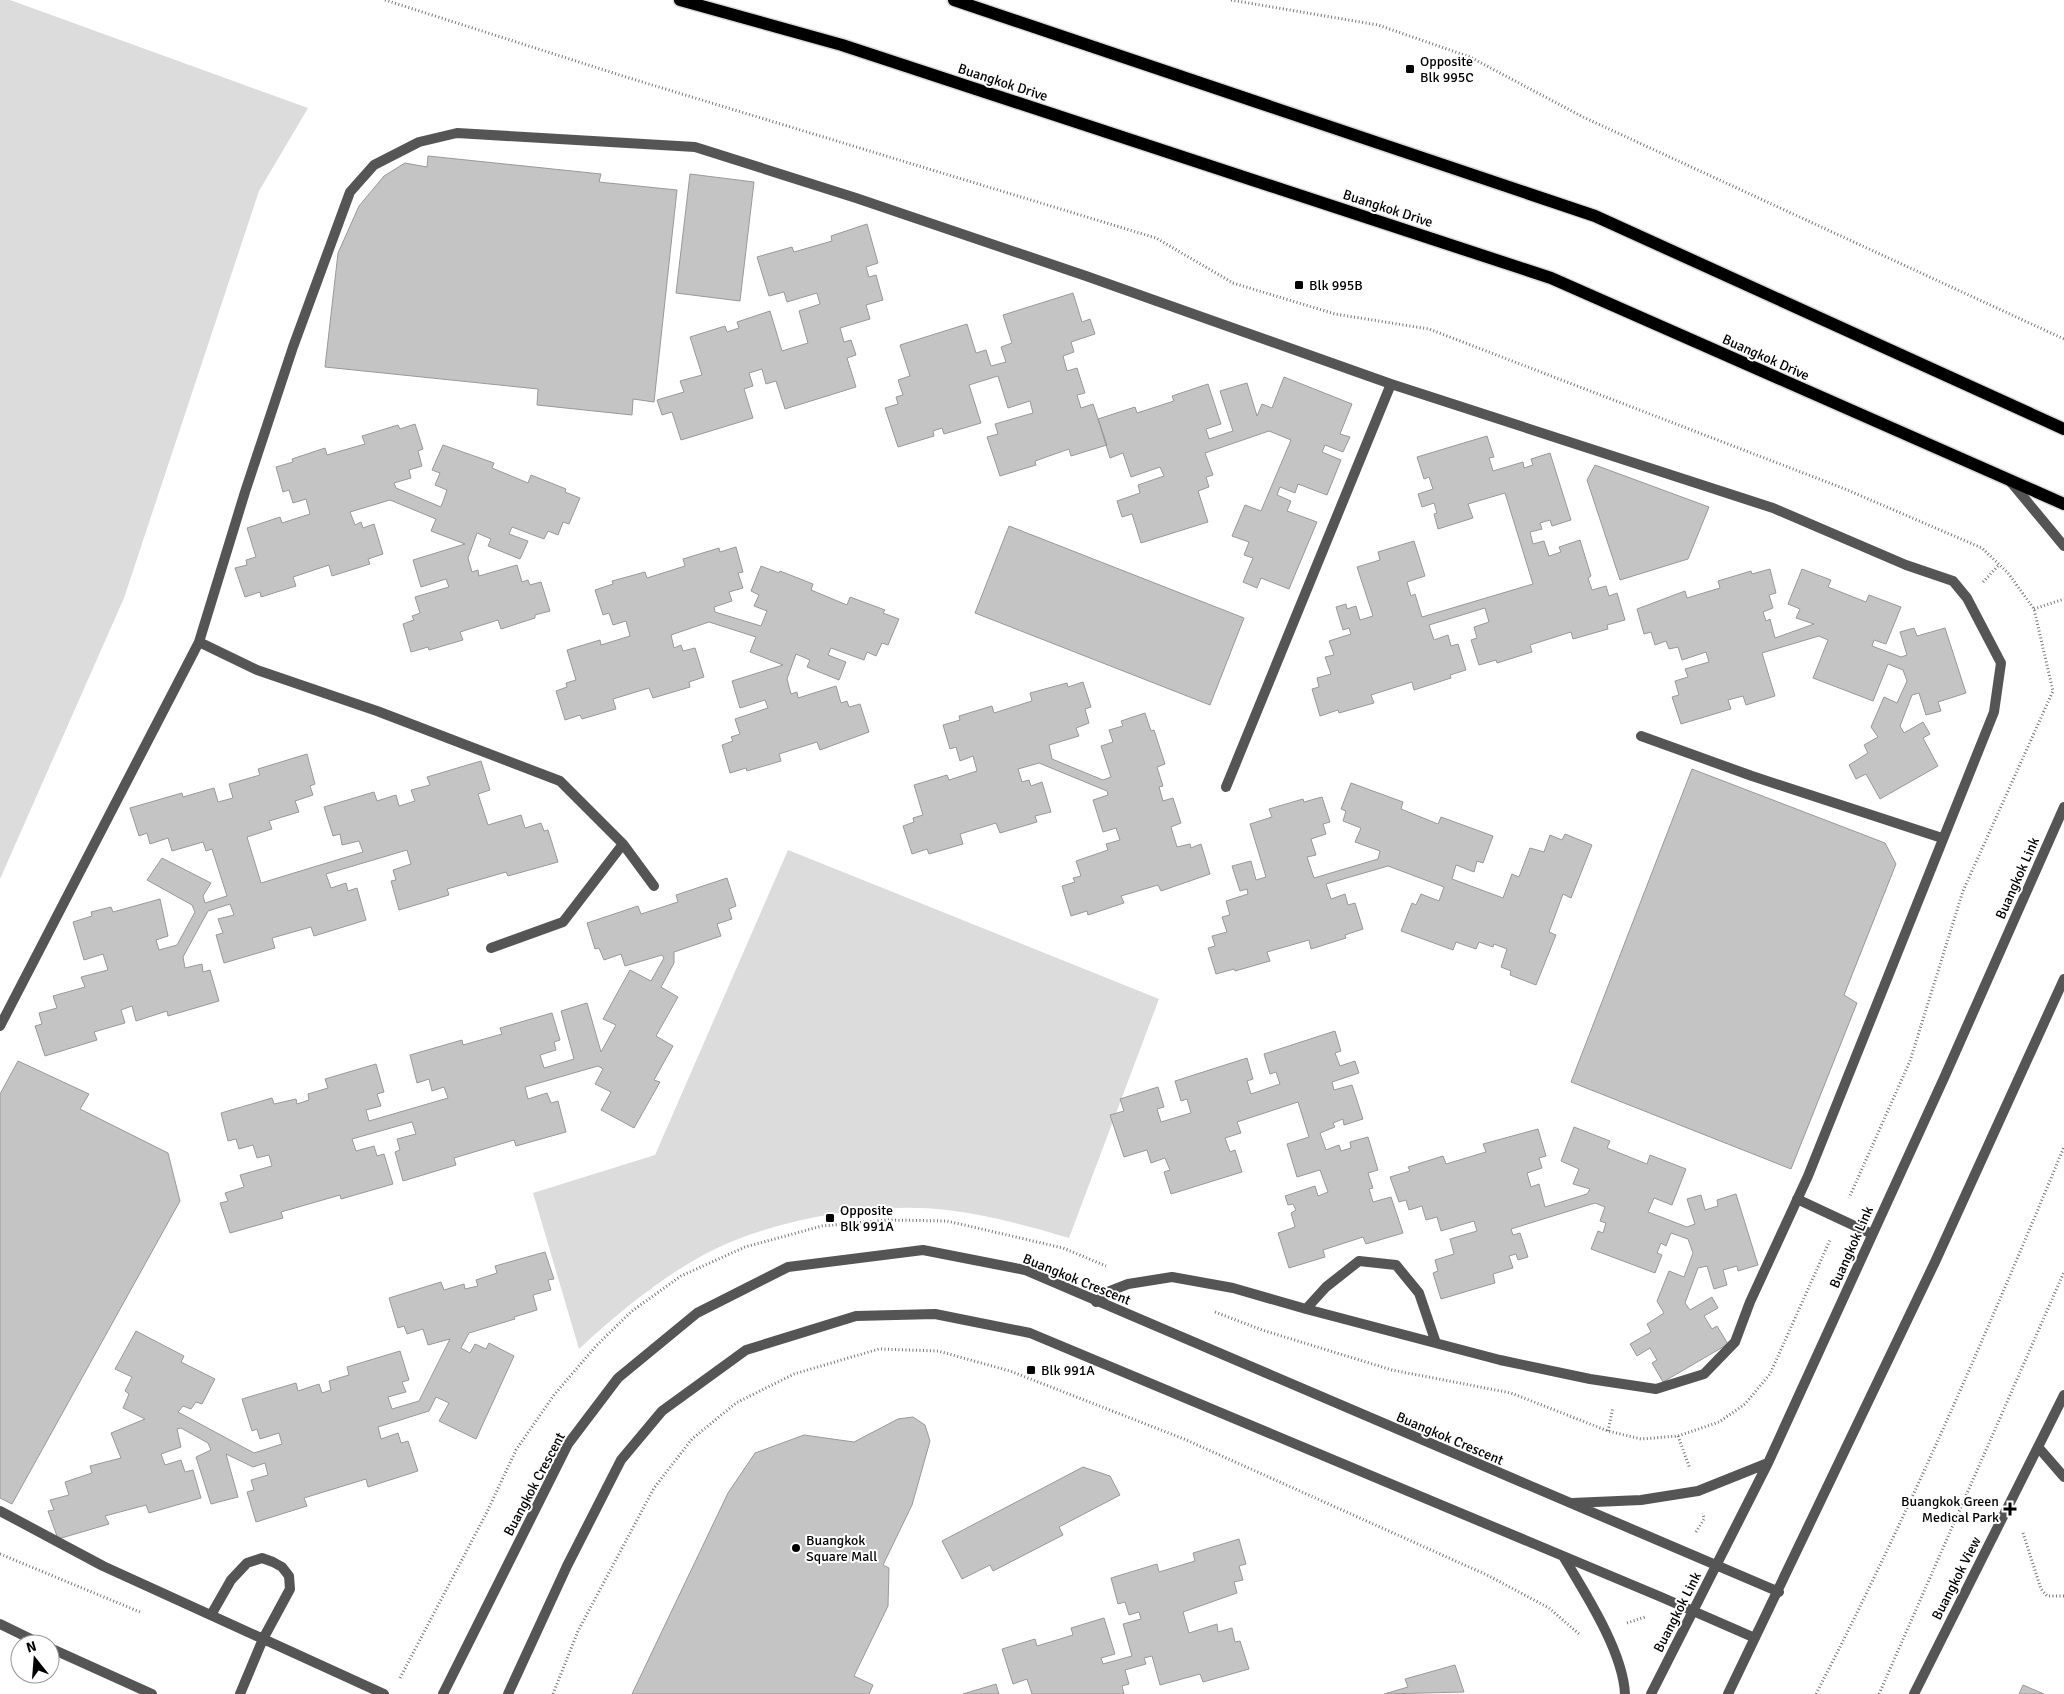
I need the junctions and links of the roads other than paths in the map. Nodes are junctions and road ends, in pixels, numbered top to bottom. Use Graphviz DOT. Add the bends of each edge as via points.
graph roads {
  1 [pos="680,0"];
  2 [pos="954,0"];
  3 [pos="1391,384"];
  4 [pos="2064,429"];
  5 [pos="2010,481"];
  6 [pos="2064,504"];
  7 [pos="2064,546"];
  8 [pos="198,642"];
  9 [pos="1641,736"];
  10 [pos="1226,787"];
  11 [pos="2064,807"];
  12 [pos="1942,838"];
  13 [pos="623,844"];
  14 [pos="654,886"];
  15 [pos="491,948"];
  16 [pos="2064,979"];
  17 [pos="0,1026"];
  18 [pos="1797,1199"];
  19 [pos="1872,1234"];
  20 [pos="1096,1302"];
  21 [pos="1306,1310"];
  22 [pos="1436,1343"];
  23 [pos="2064,1395"];
  24 [pos="2038,1447"];
  25 [pos="1768,1463"];
  26 [pos="2064,1477"];
  27 [pos="1568,1503"];
  28 [pos="0,1511"];
  29 [pos="1564,1556"];
  30 [pos="1716,1566"];
  31 [pos="1779,1592"];
  32 [pos="1693,1610"];
  33 [pos="211,1615"];
  34 [pos="0,1624"];
  35 [pos="20,1634"];
  36 [pos="1756,1638"];
  37 [pos="264,1639"];
  38 [pos="60,1653"];
  39 [pos="152,1694"];
  40 [pos="240,1694"];
  41 [pos="384,1694"];
  42 [pos="443,1694"];
  43 [pos="508,1694"];
  44 [pos="1624,1694"];
  45 [pos="1651,1694"];
  46 [pos="1728,1694"];
  47 [pos="1914,1694"];
  1 -- 5 [label="main road, Buangkok Drive" via="842,45 1551,278"];
  2 -- 4 [label="main road" via="1595,216"];
  3 -- 8 [label="street" via="1086,276 695,147 457,133 419,142 374,165 350,192 293,347"];
  3 -- 10 [label="street"];
  3 -- 12 [label="street" via="1773,508 1906,565 1954,581 1967,598 2001,663 1994,712"];
  5 -- 6 [label="main road, Buangkok Drive"];
  5 -- 7 [label="street"];
  8 -- 13 [label="street" via="257,670 560,781"];
  8 -- 17 [label="street"];
  9 -- 12 [label="street"];
  11 -- 19 [label="street, Buangkok Link"];
  12 -- 18 [label="street"];
  13 -- 14 [label="street"];
  13 -- 15 [label="street" via="562,922"];
  16 -- 31 [label="street"];
  18 -- 19 [label="street"];
  18 -- 22 [label="street" via="1735,1342 1704,1374 1656,1389 1500,1360"];
  19 -- 25 [label="street, Buangkok Link"];
  20 -- 21 [label="street" via="1110,1291 1139,1281 1172,1277 1234,1288"];
  20 -- 27 [label="street, Buangkok Crescent"];
  20 -- 42 [label="street, Buangkok Crescent" via="1025,1270 923,1250 788,1267 697,1313 618,1378 568,1444"];
  21 -- 22 [label="street"];
  21 -- 22 [label="street" via="1326,1287 1359,1261 1396,1265 1419,1293"];
  23 -- 24 [label="street, Buangkok View"];
  24 -- 26 [label="street"];
  24 -- 47 [label="street, Buangkok View"];
  25 -- 27 [label="street" via="1698,1491 1641,1500"];
  25 -- 30 [label="street, Buangkok Link"];
  27 -- 30 [label="street, Buangkok Crescent"];
  28 -- 33 [label="street" via="103,1566"];
  29 -- 32 [label="street"];
  29 -- 43 [label="street" via="1030,1333 935,1314 856,1316 746,1350 662,1411 621,1460 567,1566"];
  29 -- 44 [label="street" via="1606,1629 1624,1684"];
  30 -- 31 [label="street, Buangkok Crescent"];
  30 -- 32 [label="street, Buangkok Link"];
  31 -- 36 [label="street"];
  32 -- 36 [label="street"];
  32 -- 45 [label="street, Buangkok Link"];
  33 -- 37 [label="street"];
  33 -- 37 [label="street" via="238,1571 247,1563 262,1558 274,1562 282,1566 289,1576 290,1589"];
  34 -- 35 [label="street"];
  36 -- 46 [label="street"];
  37 -- 40 [label="street"];
  37 -- 41 [label="street"];
  38 -- 39 [label="street"];
}
